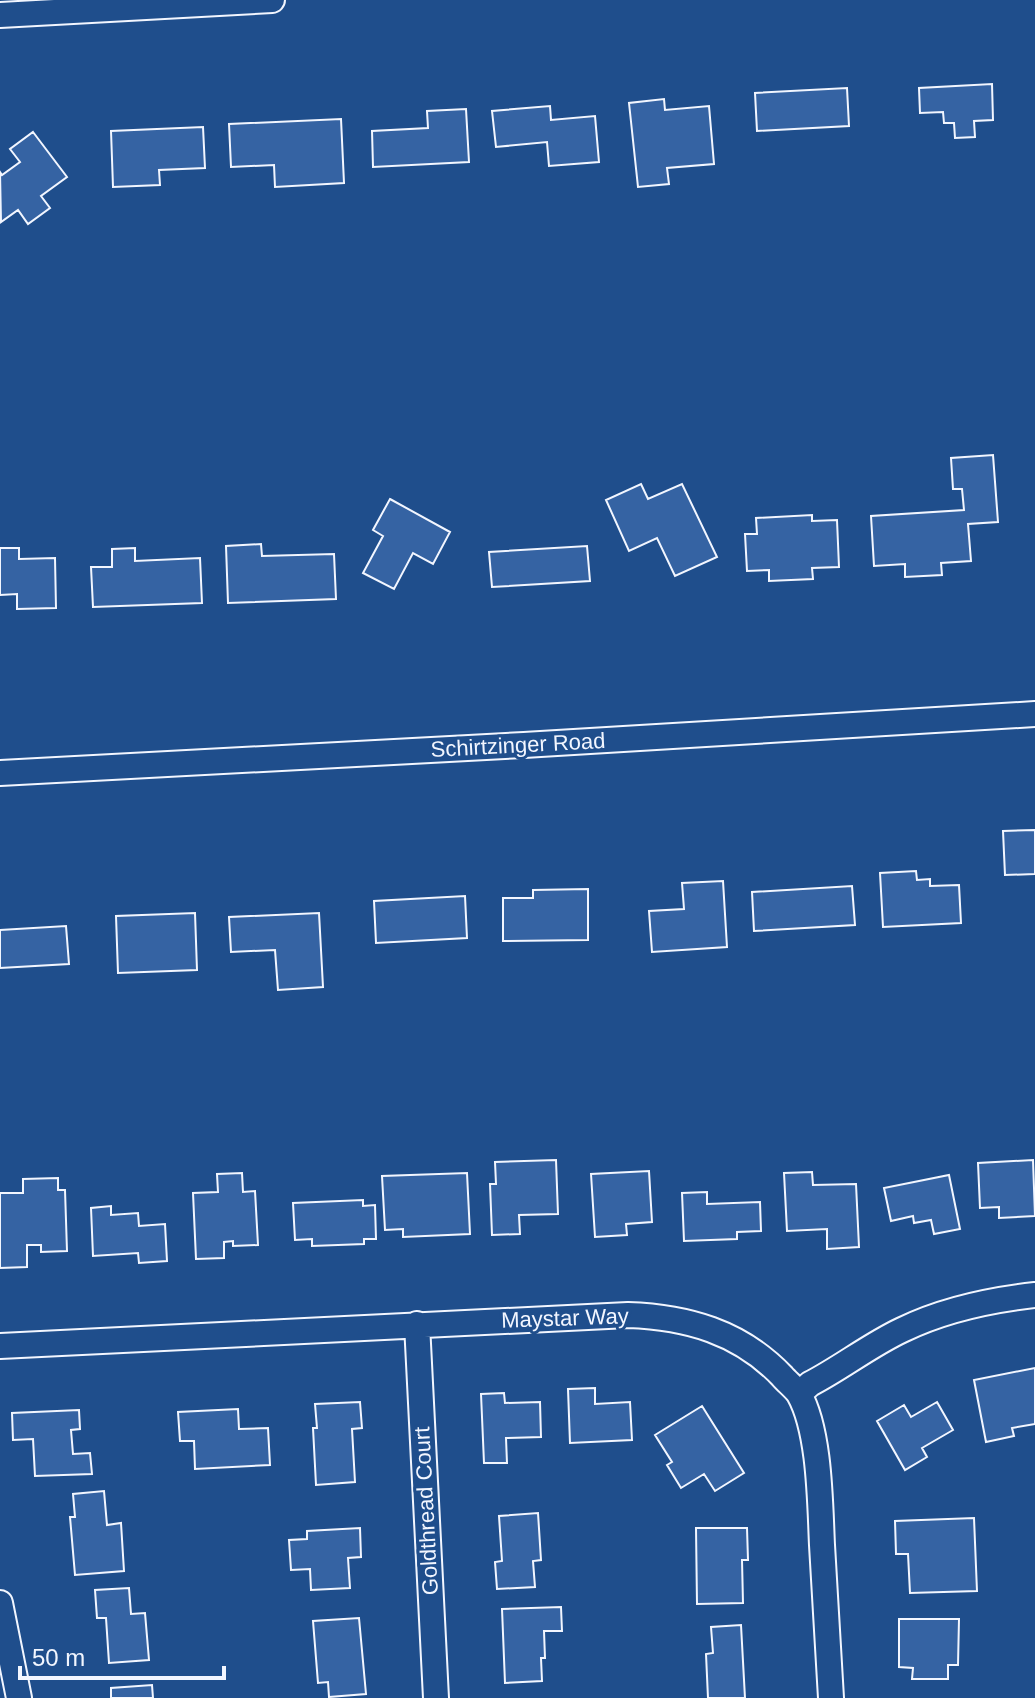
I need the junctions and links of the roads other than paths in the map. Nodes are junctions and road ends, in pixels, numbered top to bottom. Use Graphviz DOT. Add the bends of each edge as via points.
graph roads {
  1 [pos="272,0"];
  2 [pos="0,15"];
  3 [pos="1035,714"];
  4 [pos="0,773"];
  5 [pos="1035,1295"];
  6 [pos="417,1324"];
  7 [pos="0,1346"];
  8 [pos="799,1394"];
  9 [pos="0,1603"];
  10 [pos="19,1698"];
  11 [pos="436,1698"];
  12 [pos="831,1698"];
  1 -- 2 [label="street"];
  3 -- 4 [label="street, Schirtzinger Road"];
  5 -- 8 [label="street" via="995,1299 901,1330"];
  6 -- 7 [label="street, Maystar Way"];
  6 -- 8 [label="street, Maystar Way" via="662,1316 696,1322 735,1338"];
  6 -- 11 [label="street, Goldthread Court"];
  8 -- 12 [label="street, Maystar Way" via="819,1479"];
  9 -- 10 [label="street"];
}
